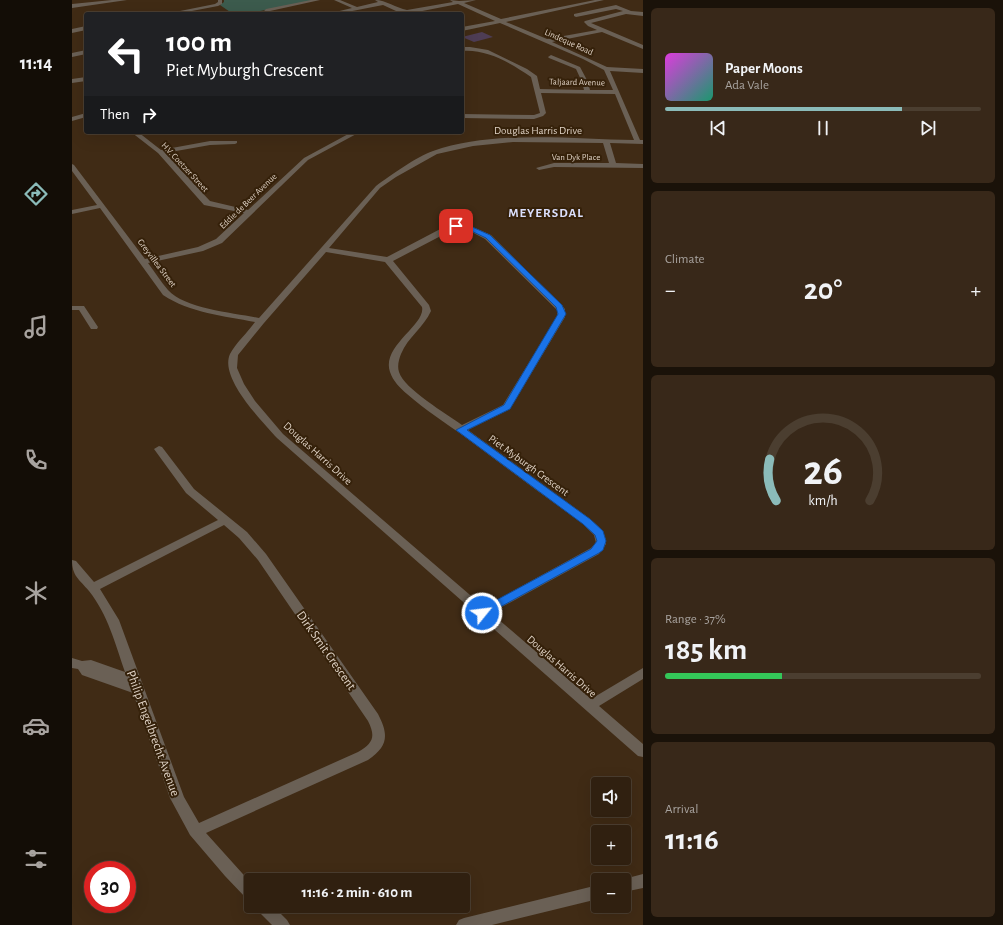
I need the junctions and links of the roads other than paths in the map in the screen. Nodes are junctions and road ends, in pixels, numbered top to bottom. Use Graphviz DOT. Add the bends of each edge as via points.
graph roads {
  1 [pos="125,0"];
  2 [pos="220,0"];
  3 [pos="318,0"];
  4 [pos="336,0"];
  5 [pos="377,0"];
  6 [pos="452,0"];
  7 [pos="474,0"];
  8 [pos="602,0"];
  9 [pos="383,3"];
  10 [pos="458,3"];
  11 [pos="72,6"];
  12 [pos="356,8"];
  13 [pos="179,12"];
  14 [pos="266,12"];
  15 [pos="339,12"];
  16 [pos="630,12"];
  17 [pos="643,14"];
  18 [pos="576,15"];
  19 [pos="498,21"];
  20 [pos="84,28"];
  21 [pos="464,29"];
  22 [pos="602,30"];
  23 [pos="72,31"];
  24 [pos="546,41"];
  25 [pos="643,47"];
  26 [pos="464,48"];
  27 [pos="84,52"];
  28 [pos="72,55"];
  29 [pos="551,57"];
  30 [pos="606,69"];
  31 [pos="643,71"];
  32 [pos="84,79"];
  33 [pos="72,81"];
  34 [pos="538,91"];
  35 [pos="587,92"];
  36 [pos="617,92"];
  37 [pos="84,116"];
  38 [pos="464,116"];
  39 [pos="72,119"];
  40 [pos="137,134"];
  41 [pos="353,134"];
  42 [pos="235,142"];
  43 [pos="606,142"];
  44 [pos="640,142"];
  45 [pos="160,152"];
  46 [pos="613,165"];
  47 [pos="72,166"];
  48 [pos="643,166"];
  49 [pos="539,168"];
  50 [pos="101,206"];
  51 [pos="72,212"];
  52 [pos="250,212"];
  53 [pos="324,249"];
  54 [pos="388,260"];
  55 [pos="143,262"];
  56 [pos="72,308"];
  57 [pos="261,321"];
  58 [pos="94,327"];
  59 [pos="460,430"];
  60 [pos="159,448"];
  61 [pos="224,521"];
  62 [pos="72,564"];
  63 [pos="93,588"];
  64 [pos="482,613"];
  65 [pos="77,664"];
  66 [pos="643,673"];
  67 [pos="136,685"];
  68 [pos="590,706"];
  69 [pos="643,752"];
  70 [pos="195,831"];
  71 [pos="643,881"];
  72 [pos="631,884"];
  73 [pos="244,886"];
  74 [pos="591,894"];
  75 [pos="270,913"];
  76 [pos="282,925"];
  77 [pos="464,925"];
  1 -- 11 [label="street"];
  2 -- 13 [label="street" via="216,5"];
  3 -- 14 [label="street"];
  4 -- 12 [label="street"];
  5 -- 9 [label="street"];
  6 -- 10 [label="street, Lindeque Road"];
  7 -- 10 [label="street"];
  8 -- 19 [label="street"];
  9 -- 10 [label="street" via="398,10 411,12"];
  9 -- 12 [label="street"];
  10 -- 19 [label="street, Lindeque Road"];
  12 -- 15 [label="street"];
  16 -- 17 [label="street"];
  16 -- 18 [label="street" via="616,7"];
  16 -- 22 [label="street" via="587,22"];
  19 -- 21 [label="street"];
  19 -- 24 [label="street, Lindeque Road"];
  20 -- 23 [label="street"];
  22 -- 24 [label="street"];
  22 -- 25 [label="street"];
  24 -- 30 [label="street, Lindeque Road"];
  26 -- 34 [label="street" via="477,48 525,70 534,76"];
  27 -- 28 [label="street"];
  29 -- 35 [label="street" via="578,68"];
  30 -- 31 [label="street"];
  30 -- 36 [label="street"];
  32 -- 33 [label="street"];
  34 -- 35 [label="street, Taljaard Avenue"];
  34 -- 38 [label="street" via="543,113 540,116"];
  35 -- 36 [label="street, Taljaard Avenue"];
  36 -- 44 [label="street"];
  37 -- 39 [label="street"];
  40 -- 45 [label="street, H.V. Coetzer Street"];
  41 -- 52 [label="street, Eddie de Beer Avenue" via="306,159"];
  42 -- 45 [label="street" via="210,143"];
  43 -- 44 [label="street, Douglas Harris Drive"];
  43 -- 46 [label="street, Van Dyk Place"];
  43 -- 53 [label="street, Douglas Harris Drive" via="498,141 438,152 386,181"];
  45 -- 52 [label="street, H.V. Coetzer Street" via="207,203"];
  46 -- 48 [label="street, Van Dyk Place"];
  46 -- 49 [label="street, Van Dyk Place" via="554,165"];
  47 -- 50 [label="street, Greyvillea Street"];
  50 -- 51 [label="street"];
  50 -- 55 [label="street, Greyvillea Street"];
  52 -- 55 [label="street, Eddie de Beer Avenue" via="223,239 209,246"];
  53 -- 54 [label="street"];
  53 -- 57 [label="street, Douglas Harris Drive"];
  54 -- 59 [label="street, Piet Myburgh Crescent" via="428,311 394,356 394,373 404,388"];
  54 -- 59 [label="street" via="450,228 468,227 488,236 561,309 561,316 507,407"];
  55 -- 57 [label="street, Greyvillea Street" via="166,293 176,300"];
  56 -- 58 [label="street" via="81,308"];
  57 -- 64 [label="street, Douglas Harris Drive" via="238,349 233,360 234,374 252,403 300,455"];
  59 -- 64 [label="street, Piet Myburgh Crescent" via="586,521 601,537 601,544 595,551"];
  60 -- 61 [label="street" via="182,482"];
  61 -- 63 [label="street"];
  61 -- 70 [label="street, Dirk Smit Crescent" via="243,535 262,557 373,718 379,728 380,739 373,750 363,756"];
  62 -- 63 [label="street, Philip Engelbrecht Avenue"];
  63 -- 67 [label="street, Philip Engelbrecht Avenue" via="113,620"];
  64 -- 68 [label="street, Douglas Harris Drive"];
  65 -- 67 [label="street" via="86,672"];
  66 -- 68 [label="street"];
  67 -- 70 [label="street, Philip Engelbrecht Avenue" via="177,798"];
  68 -- 69 [label="street, Douglas Harris Drive"];
  70 -- 73 [label="street, Philip Engelbrecht Avenue"];
  71 -- 72 [label="street"];
  74 -- 77 [label="street"];
  75 -- 76 [label="street"];
}
